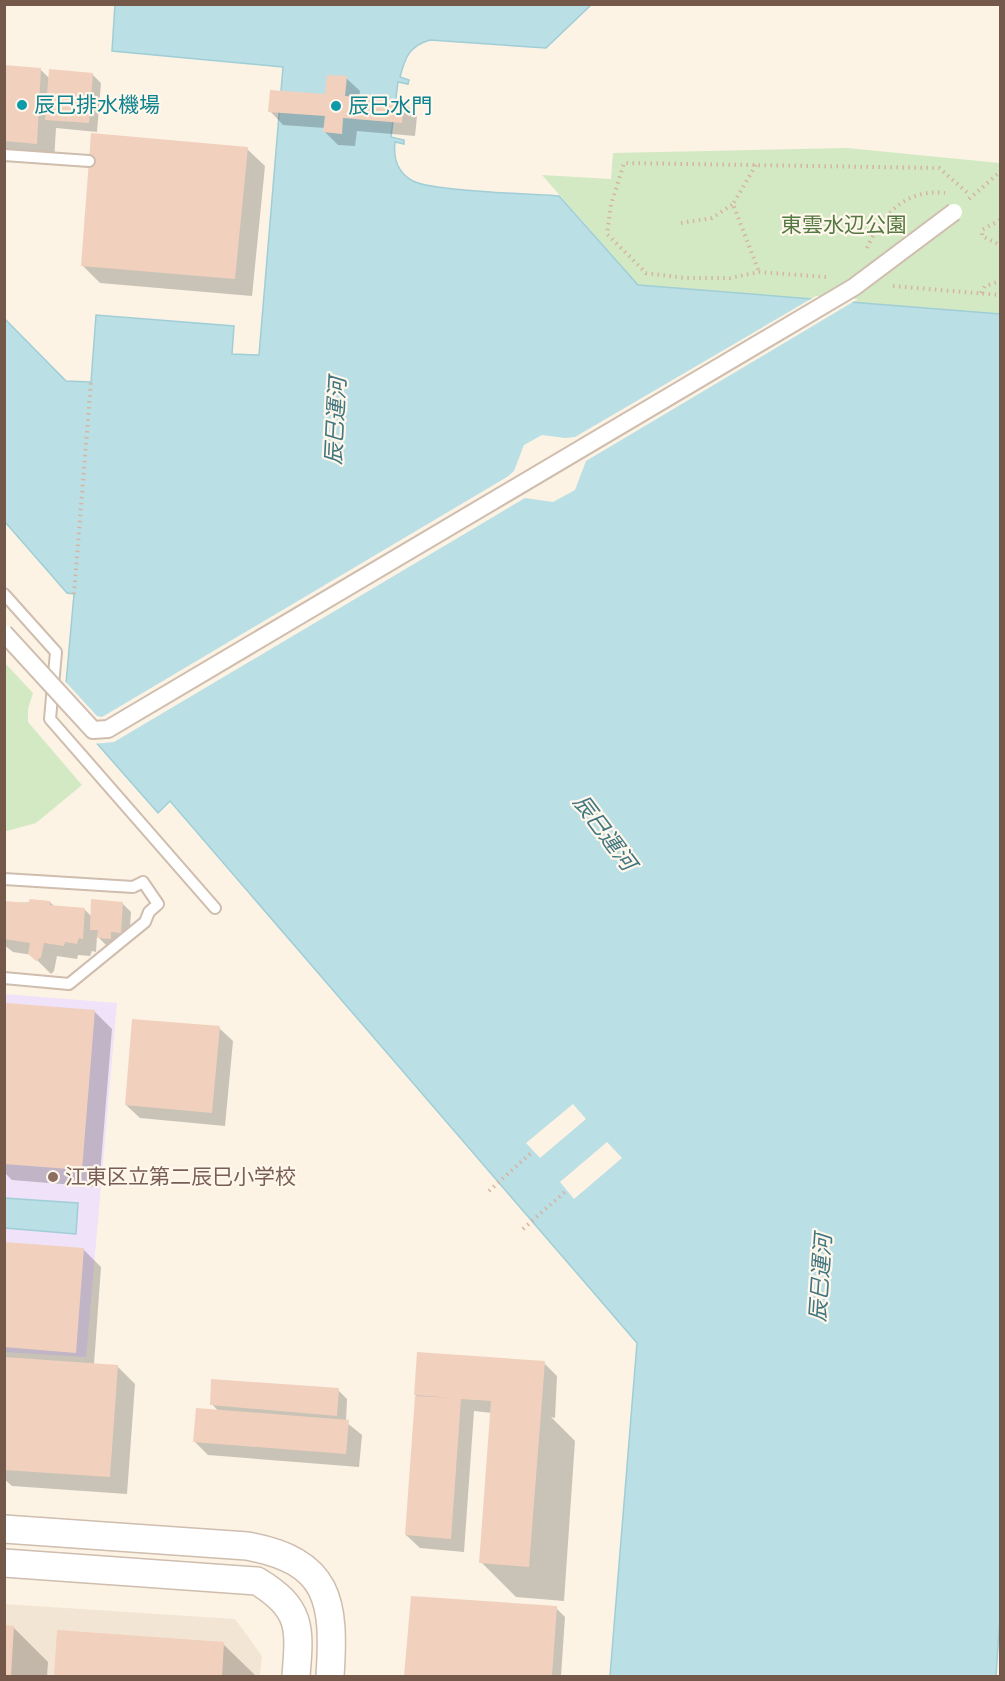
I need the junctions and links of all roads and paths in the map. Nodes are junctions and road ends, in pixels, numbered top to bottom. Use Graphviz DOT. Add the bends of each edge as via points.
graph roads {
  1 [pos="4,155"];
  2 [pos="89,161"];
  3 [pos="756,165"];
  4 [pos="1000,172"];
  5 [pos="937,192"];
  6 [pos="972,196"];
  7 [pos="734,204"];
  8 [pos="954,212"];
  9 [pos="1000,220"];
  10 [pos="681,223"];
  11 [pos="1000,244"];
  12 [pos="863,257"];
  13 [pos="759,272"];
  14 [pos="836,278"];
  15 [pos="1000,281"];
  16 [pos="889,285"];
  17 [pos="981,294"];
  18 [pos="1000,295"];
  19 [pos="91,382"];
  20 [pos="4,594"];
  21 [pos="74,594"];
  22 [pos="4,633"];
  23 [pos="4,879"];
  24 [pos="215,908"];
  25 [pos="4,978"];
  26 [pos="533,1151"];
  27 [pos="567,1190"];
  28 [pos="489,1191"];
  29 [pos="523,1229"];
  30 [pos="4,1529"];
  31 [pos="4,1563"];
  32 [pos="296,1677"];
  33 [pos="330,1677"];
  1 -- 2 [label="lane"];
  3 -- 6 [label="path" via="939,168"];
  3 -- 7 [label="path"];
  3 -- 13 [label="path" via="624,163 607,234 646,273 730,278"];
  4 -- 6 [label="path"];
  5 -- 12 [label="path" via="909,198 887,212"];
  6 -- 8 [label="path"];
  7 -- 10 [label="path" via="712,218"];
  7 -- 13 [label="path"];
  8 -- 22 [label="street, bridge" via="854,287 108,729 93,730"];
  9 -- 11 [label="path" via="982,230 982,236"];
  13 -- 14 [label="path"];
  15 -- 17 [label="path" via="984,286"];
  16 -- 17 [label="path"];
  17 -- 18 [label="path"];
  19 -- 21 [label="path"];
  20 -- 24 [label="lane" via="56,652 50,719"];
  23 -- 25 [label="lane" via="134,887 143,882 158,904 145,922 69,984"];
  26 -- 28 [label="path, bridge"];
  27 -- 29 [label="path, bridge"];
  30 -- 33 [label="street" via="247,1546 276,1551 296,1560 311,1573 329,1605"];
  31 -- 32 [label="street" via="257,1581 278,1594 292,1611 299,1645"];
}
